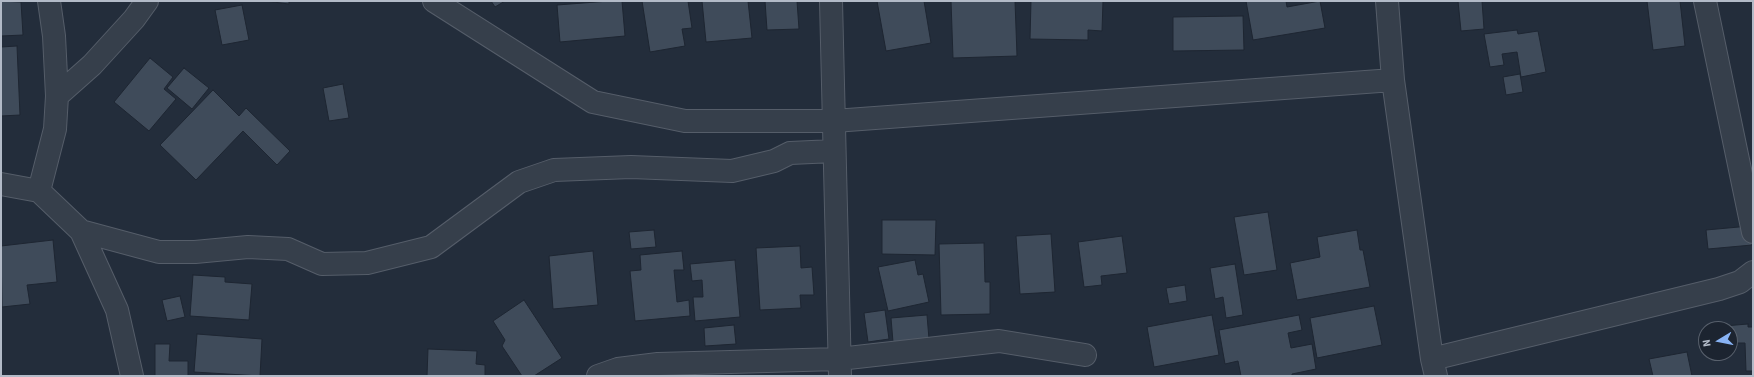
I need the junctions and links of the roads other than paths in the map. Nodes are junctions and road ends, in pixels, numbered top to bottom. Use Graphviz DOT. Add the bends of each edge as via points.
graph roads {
  1 [pos="49,1"];
  2 [pos="147,1"];
  3 [pos="434,1"];
  4 [pos="831,1"];
  5 [pos="1387,1"];
  6 [pos="1706,1"];
  7 [pos="1393,80"];
  8 [pos="57,96"];
  9 [pos="834,121"];
  10 [pos="834,151"];
  11 [pos="1,184"];
  12 [pos="39,191"];
  13 [pos="81,231"];
  14 [pos="1753,232"];
  15 [pos="1753,272"];
  16 [pos="1085,355"];
  17 [pos="840,368"];
  18 [pos="1434,368"];
  19 [pos="132,376"];
  20 [pos="598,376"];
  1 -- 8 [label="street" via="54,36"];
  2 -- 8 [label="street" via="92,65"];
  3 -- 9 [label="street" via="593,102 685,121"];
  4 -- 9 [label="street"];
  5 -- 7 [label="street"];
  6 -- 14 [label="street"];
  7 -- 9 [label="street"];
  7 -- 18 [label="street"];
  8 -- 12 [label="street" via="55,129"];
  9 -- 10 [label="street"];
  10 -- 13 [label="street" via="790,154 774,161 732,171 631,167 554,170 519,182 431,247 367,263 322,264 288,249 256,247 159,252"];
  10 -- 17 [label="street"];
  11 -- 12 [label="street"];
  12 -- 13 [label="street"];
  13 -- 19 [label="street" via="117,310"];
  15 -- 18 [label="street" via="1740,282 1719,289"];
  16 -- 17 [label="street" via="999,341"];
  17 -- 20 [label="street" via="658,364 618,369"];
}
